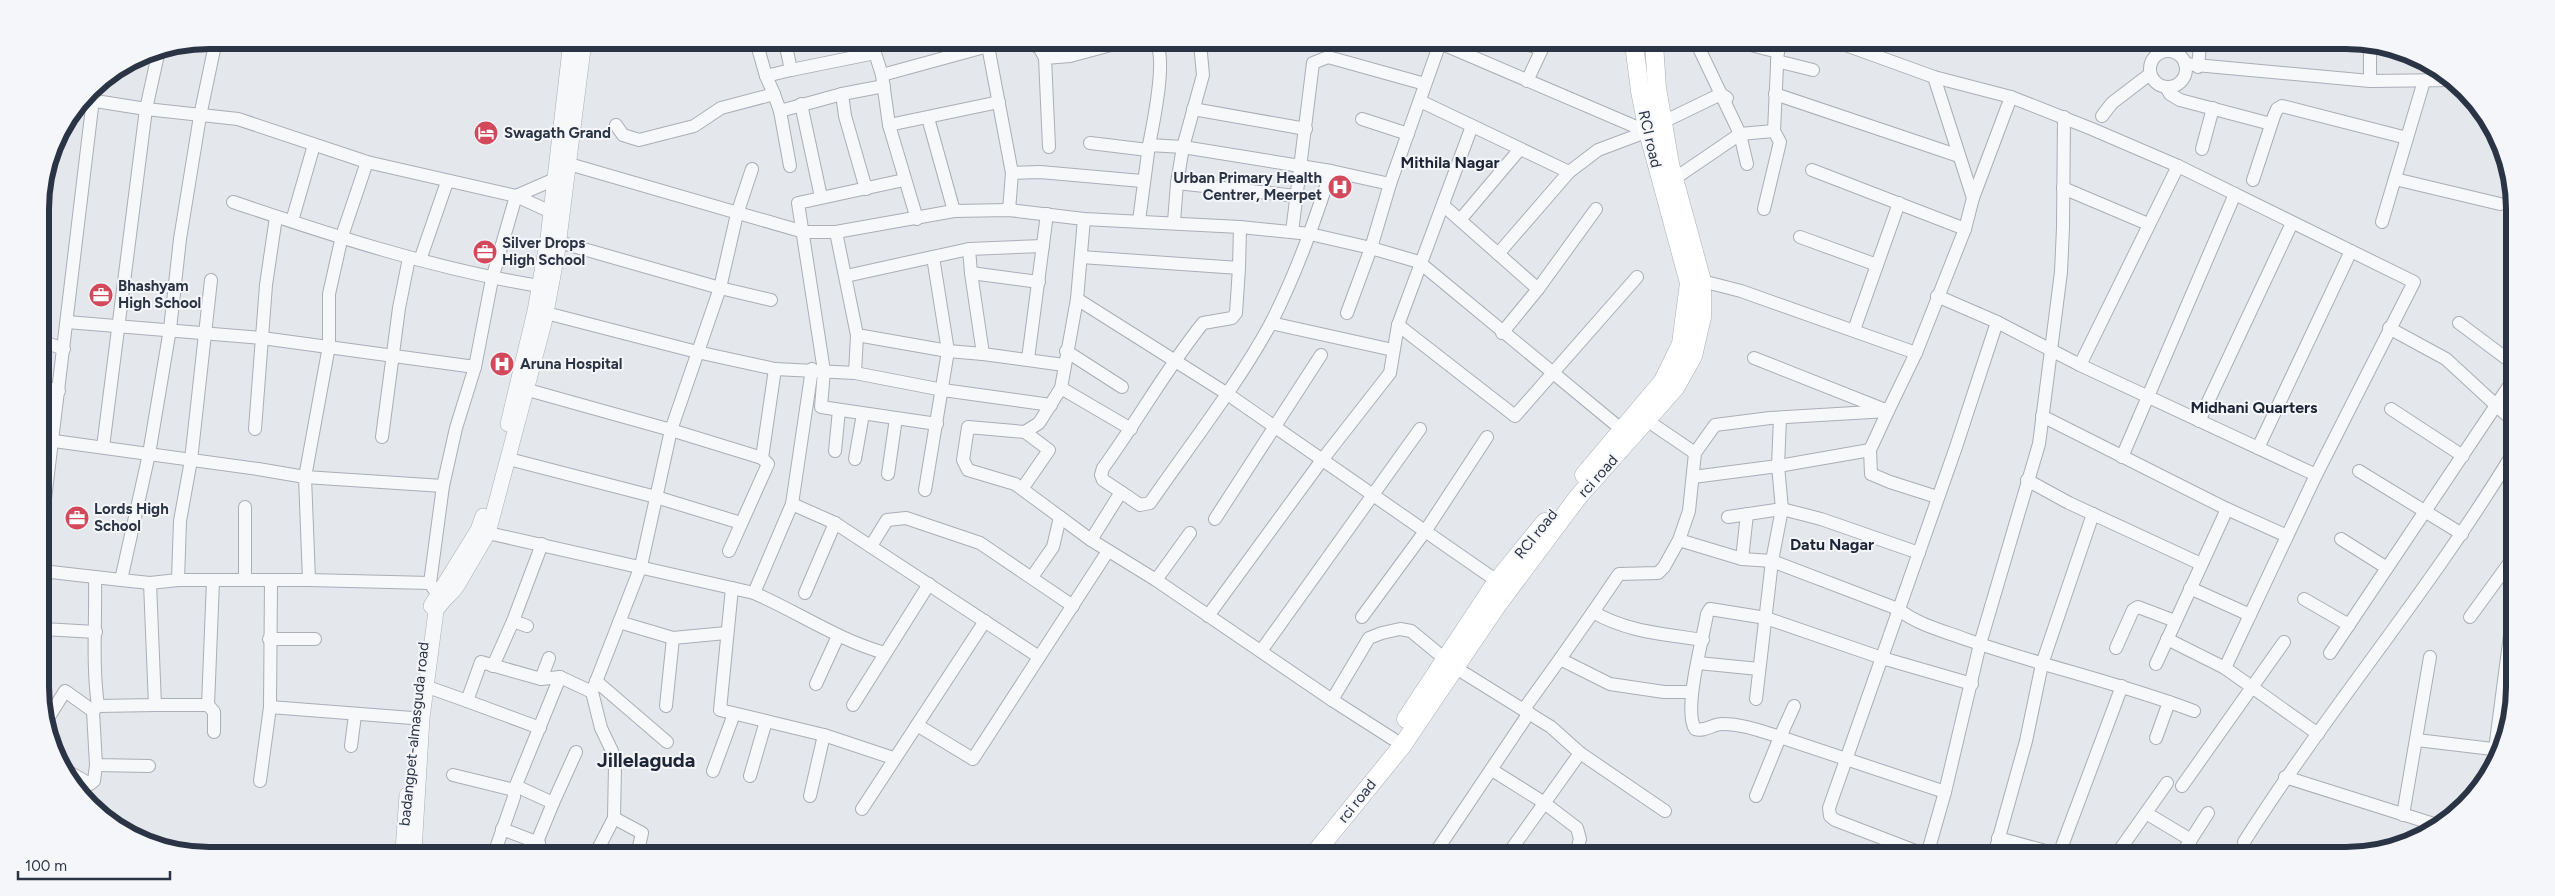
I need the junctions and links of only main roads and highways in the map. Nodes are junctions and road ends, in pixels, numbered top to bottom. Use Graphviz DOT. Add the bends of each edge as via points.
graph roads {
  1 [pos="1635,49"];
  2 [pos="1654,49"];
  3 [pos="1695,282"];
  4 [pos="1450,664"];
  5 [pos="1306,847"];
  6 [pos="1320,847"];
  1 -- 3 [label="main road, RCI road" via="1647,132"];
  2 -- 3 [label="main road, rci road" via="1657,88"];
  3 -- 4 [label="main road, RCI road" via="1681,344 1663,381 1497,581"];
  3 -- 4 [label="main road, rci road" via="1702,316 1693,356 1675,388 1578,497"];
  4 -- 5 [label="main road, RCI road"];
  4 -- 6 [label="main road, rci road" via="1402,746"];
}
